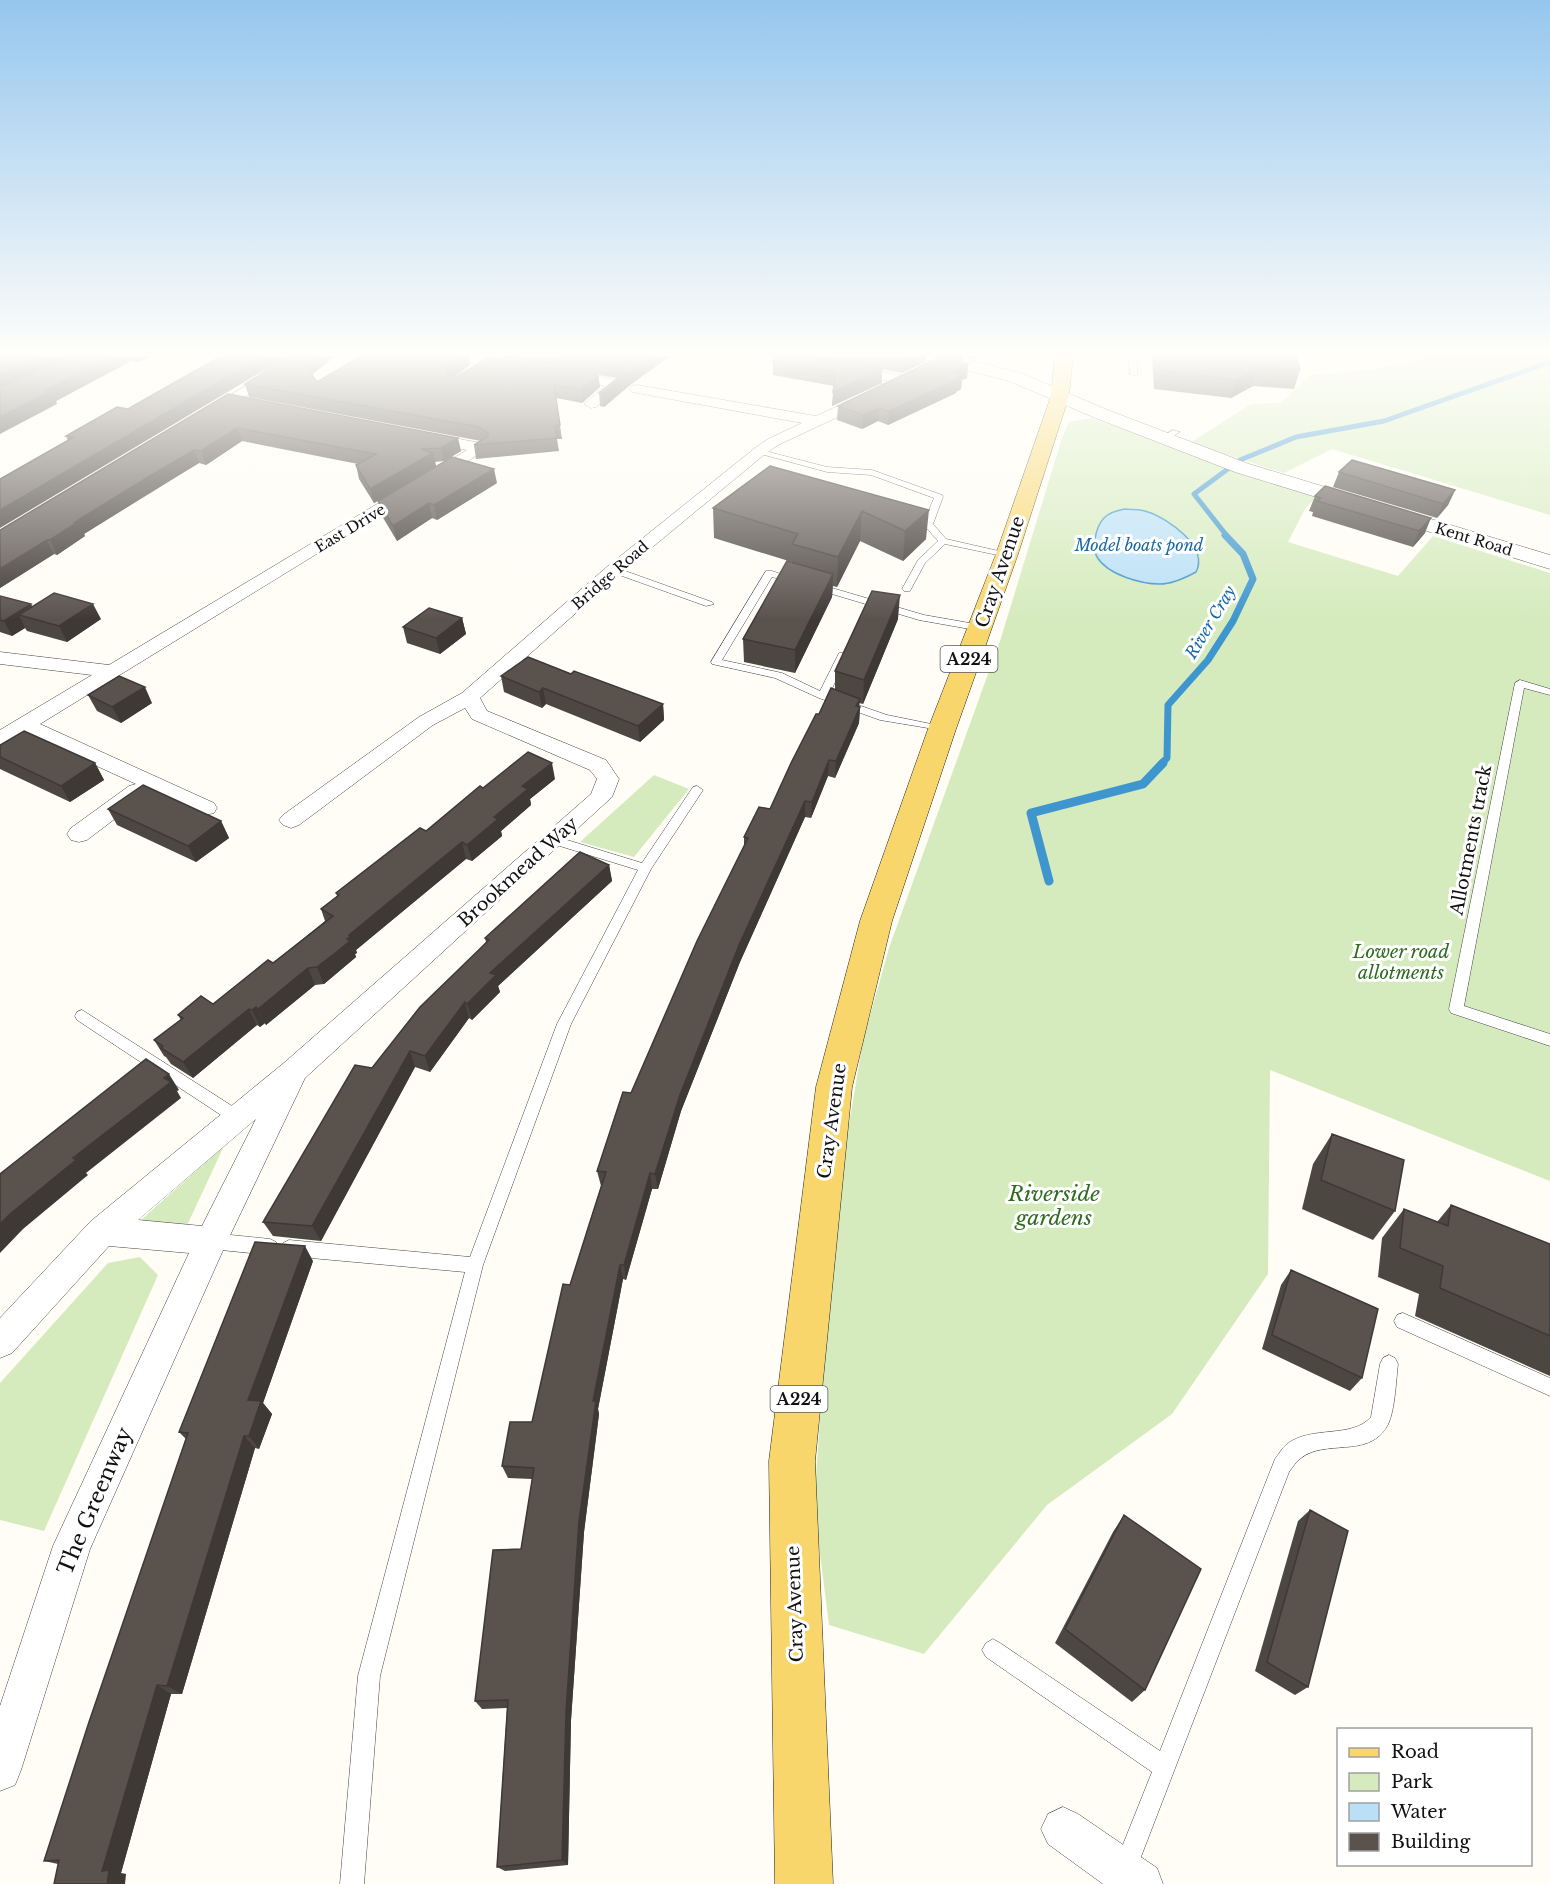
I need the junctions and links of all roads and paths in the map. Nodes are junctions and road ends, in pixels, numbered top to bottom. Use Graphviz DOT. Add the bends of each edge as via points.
graph roads {
  1 [pos="460,444"];
  2 [pos="770,444"];
  3 [pos="1044,444"];
  4 [pos="1186,444"];
  5 [pos="760,451"];
  6 [pos="943,541"];
  7 [pos="1007,554"];
  8 [pos="1550,562"];
  9 [pos="614,570"];
  10 [pos="907,589"];
  11 [pos="868,602"];
  12 [pos="709,604"];
  13 [pos="863,612"];
  14 [pos="981,628"];
  15 [pos="848,644"];
  16 [pos="0,658"];
  17 [pos="112,671"];
  18 [pos="1550,692"];
  19 [pos="824,696"];
  20 [pos="469,697"];
  21 [pos="24,724"];
  22 [pos="942,729"];
  23 [pos="0,739"];
  24 [pos="149,782"];
  25 [pos="697,790"];
  26 [pos="206,808"];
  27 [pos="291,820"];
  28 [pos="79,834"];
  29 [pos="554,840"];
  30 [pos="645,868"];
  31 [pos="82,1016"];
  32 [pos="1550,1040"];
  33 [pos="295,1070"];
  34 [pos="238,1118"];
  35 [pos="102,1231"];
  36 [pos="211,1241"];
  37 [pos="475,1265"];
  38 [pos="1403,1321"];
  39 [pos="0,1342"];
  40 [pos="1389,1364"];
  41 [pos="1550,1387"];
  42 [pos="993,1650"];
  43 [pos="1164,1767"];
  44 [pos="0,1770"];
  45 [pos="1063,1829"];
  46 [pos="1133,1878"];
  47 [pos="352,1884"];
  48 [pos="804,1884"];
  1 -- 17 [label="street, East Drive" via="481,448"];
  2 -- 5 [label="street, Bridge Road"];
  3 -- 7 [label="main road, Cray Avenue / A224"];
  4 -- 8 [label="street, Kent Road" via="1219,461"];
  5 -- 6 [label="lane" via="827,469 872,474 939,497 928,524"];
  5 -- 9 [label="street, Bridge Road"];
  6 -- 7 [label="lane"];
  6 -- 10 [label="lane" via="921,562"];
  7 -- 14 [label="main road, Cray Avenue / A224"];
  9 -- 12 [label="lane"];
  9 -- 20 [label="street, Bridge Road"];
  11 -- 13 [label="lane"];
  11 -- 14 [label="lane" via="923,618"];
  11 -- 19 [label="lane" via="769,573 716,662 778,675"];
  14 -- 22 [label="main road, Cray Avenue / A224"];
  15 -- 19 [label="lane"];
  16 -- 17 [label="street"];
  17 -- 21 [label="street, East Drive"];
  18 -- 32 [label="lane, Allotments track" via="1520,683 1456,1009"];
  19 -- 22 [label="lane" via="884,718"];
  20 -- 27 [label="street, Bridge Road" via="426,721"];
  20 -- 29 [label="street, Brookmead Way" via="479,715 598,765 608,779 601,797"];
  21 -- 23 [label="street, East Drive"];
  21 -- 24 [label="street"];
  22 -- 48 [label="main road, Cray Avenue / A224" via="876,921 834,1087 792,1461"];
  24 -- 26 [label="street"];
  24 -- 28 [label="street"];
  25 -- 30 [label="lane"];
  29 -- 30 [label="lane"];
  29 -- 33 [label="street, Brookmead Way"];
  30 -- 37 [label="lane" via="564,1024"];
  31 -- 34 [label="lane"];
  33 -- 34 [label="street, Brookmead Way"];
  33 -- 36 [label="street, Brookmead Way"];
  34 -- 35 [label="street, Brookmead Way"];
  35 -- 36 [label="street"];
  35 -- 39 [label="street, Brookmead Way"];
  36 -- 37 [label="lane"];
  36 -- 44 [label="street, The Greenway" via="72,1546"];
  37 -- 47 [label="lane" via="369,1676"];
  38 -- 41 [label="lane"];
  40 -- 43 [label="lane" via="1380,1421 1375,1429 1295,1450 1282,1466"];
  42 -- 43 [label="lane"];
  43 -- 46 [label="lane"];
  45 -- 46 [label="street"];
}
